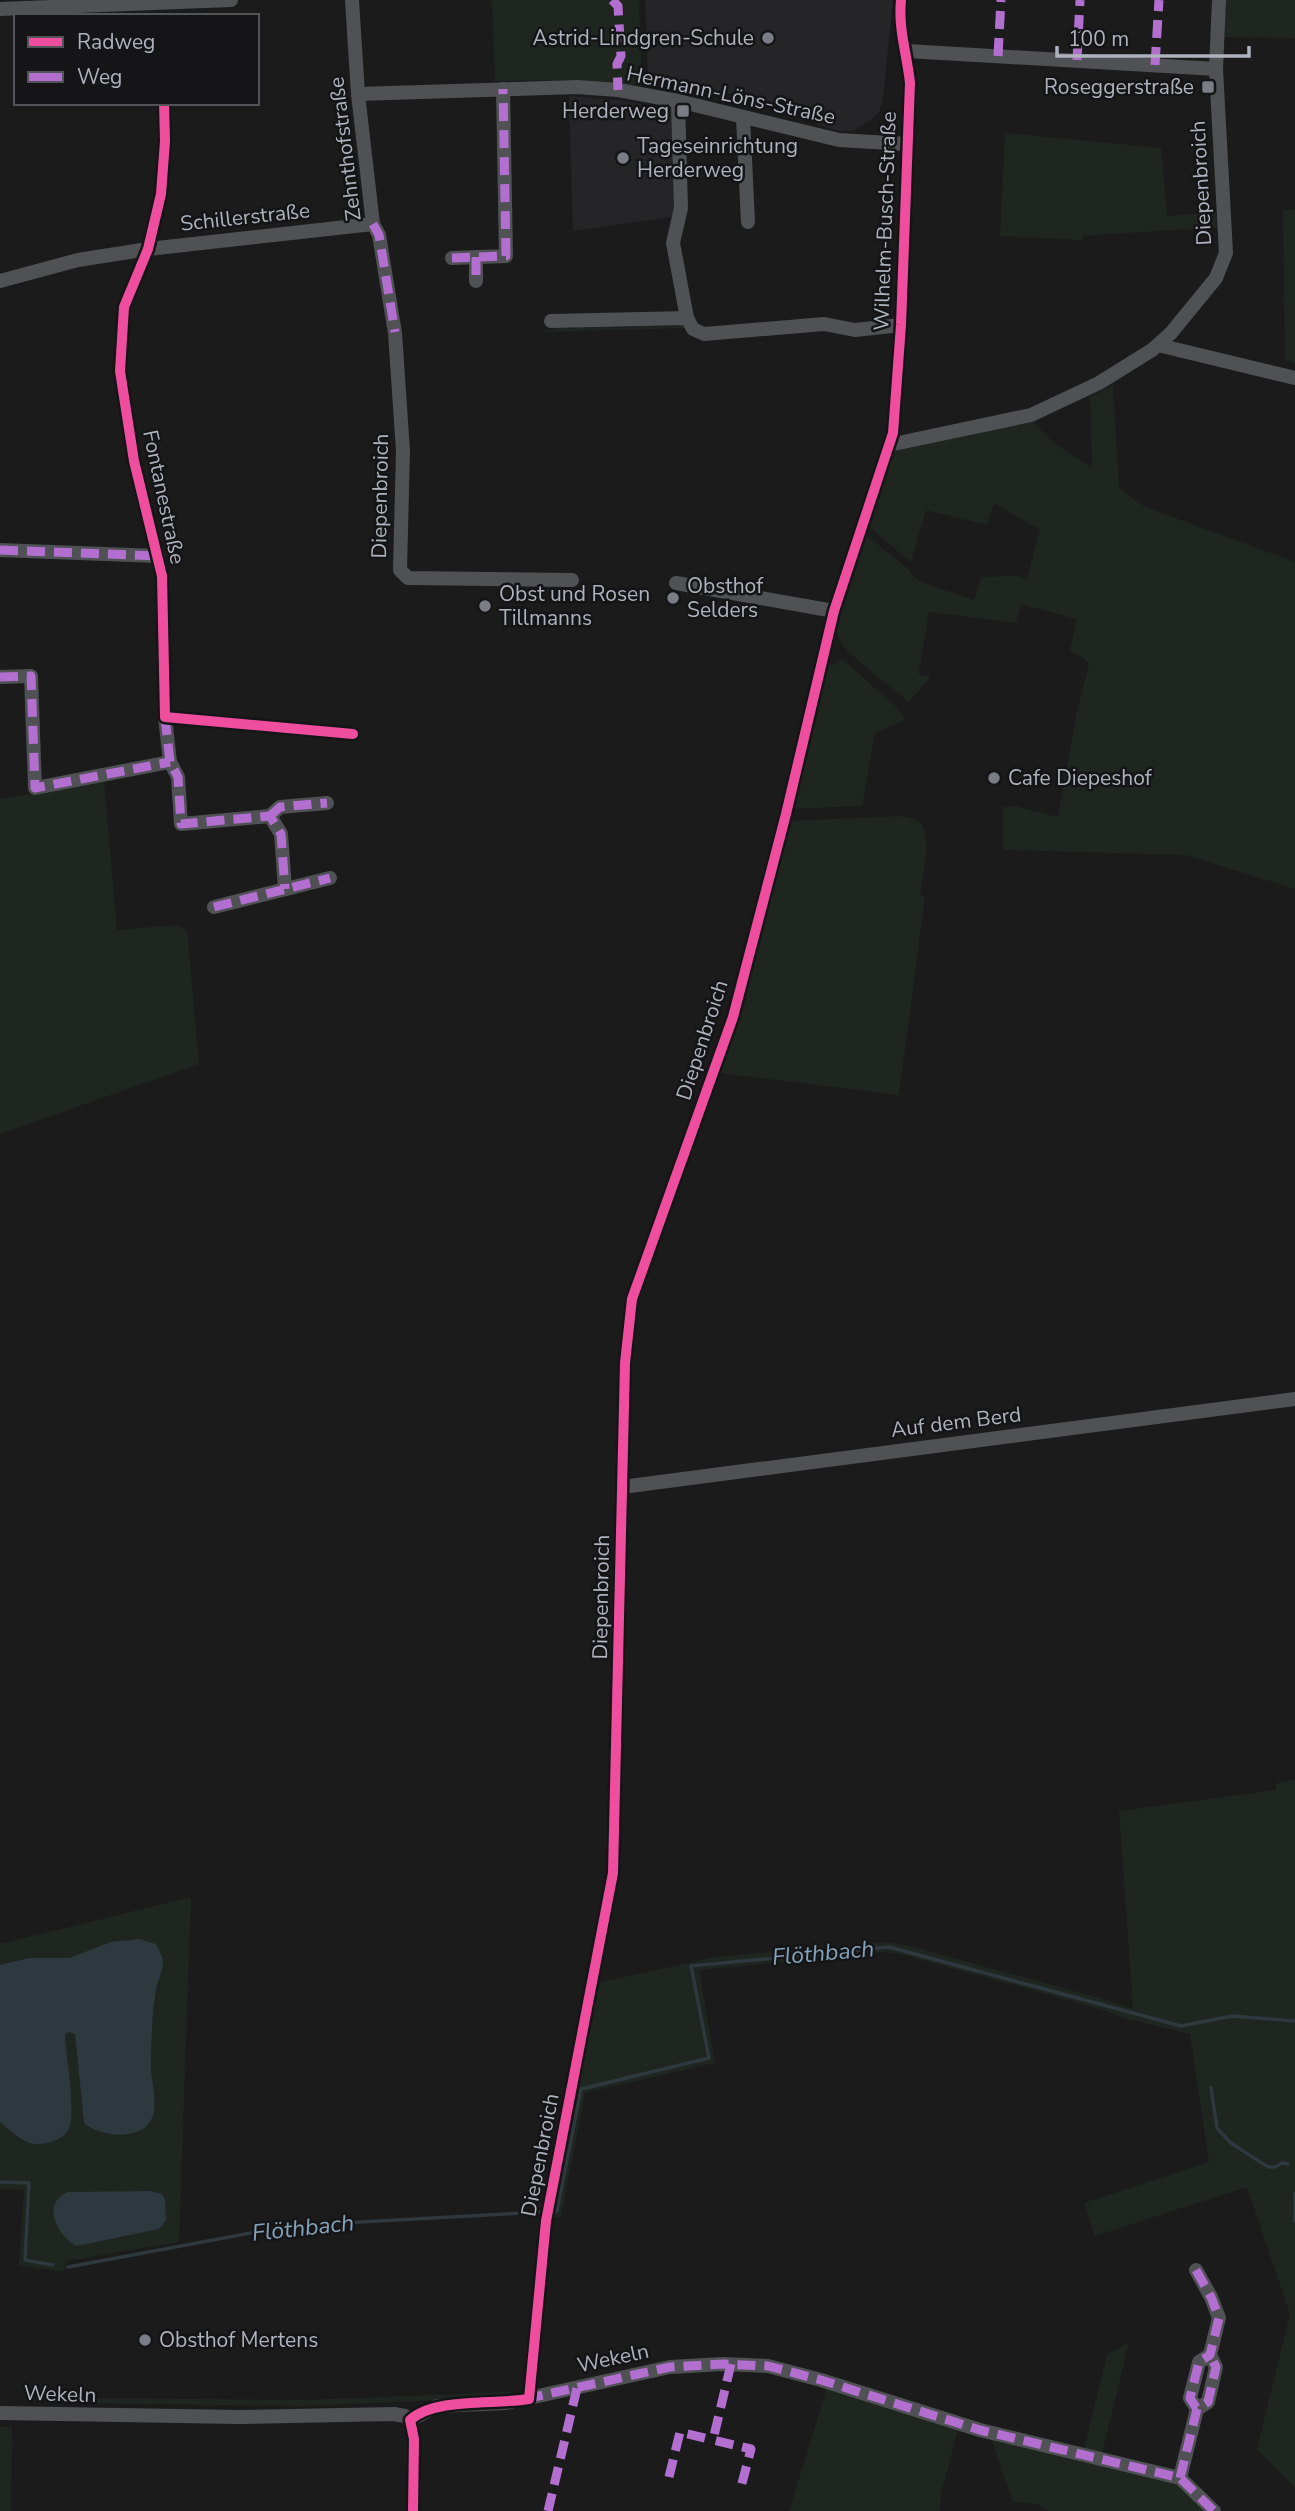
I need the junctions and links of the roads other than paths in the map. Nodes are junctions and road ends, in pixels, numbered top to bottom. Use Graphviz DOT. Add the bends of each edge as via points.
graph roads {
  1 [pos="232,0"];
  2 [pos="352,0"];
  3 [pos="901,0"];
  4 [pos="1219,0"];
  5 [pos="107,6"];
  6 [pos="0,9"];
  7 [pos="161,9"];
  8 [pos="906,51"];
  9 [pos="1216,68"];
  10 [pos="503,89"];
  11 [pos="358,94"];
  12 [pos="678,102"];
  13 [pos="164,105"];
  14 [pos="743,117"];
  15 [pos="907,144"];
  16 [pos="748,222"];
  17 [pos="373,224"];
  18 [pos="148,249"];
  19 [pos="476,257"];
  20 [pos="452,258"];
  21 [pos="0,281"];
  22 [pos="476,281"];
  23 [pos="687,318"];
  24 [pos="551,321"];
  25 [pos="901,325"];
  26 [pos="395,332"];
  27 [pos="1158,345"];
  28 [pos="1295,378"];
  29 [pos="890,445"];
  30 [pos="0,550"];
  31 [pos="158,556"];
  32 [pos="572,580"];
  33 [pos="676,583"];
  34 [pos="834,611"];
  35 [pos="0,677"];
  36 [pos="165,718"];
  37 [pos="353,734"];
  38 [pos="170,762"];
  39 [pos="327,803"];
  40 [pos="270,816"];
  41 [pos="330,878"];
  42 [pos="285,889"];
  43 [pos="214,907"];
  44 [pos="1295,1399"];
  45 [pos="622,1487"];
  46 [pos="1196,2270"];
  47 [pos="529,2399"];
  48 [pos="0,2413"];
  49 [pos="410,2420"];
  50 [pos="1180,2478"];
  51 [pos="414,2511"];
  52 [pos="1214,2511"];
  1 -- 7 [label="street"];
  2 -- 11 [label="street, Zehnthofstraße"];
  3 -- 8 [label="street, Wilhelm-Busch-Straße" via="901,36"];
  4 -- 9 [label="street, Diepenbroich"];
  5 -- 6 [label="street"];
  5 -- 7 [label="street"];
  8 -- 9 [label="street"];
  8 -- 15 [label="street, Wilhelm-Busch-Straße" via="910,83"];
  9 -- 27 [label="street, Diepenbroich" via="1226,253 1216,278"];
  10 -- 11 [label="street, Hermann-Löns-Straße"];
  10 -- 12 [label="street, Hermann-Löns-Straße" via="591,88"];
  10 -- 19 [label="street" via="506,256"];
  11 -- 17 [label="street, Zehnthofstraße"];
  12 -- 14 [label="street, Hermann-Löns-Straße"];
  12 -- 23 [label="street" via="681,208 673,243"];
  13 -- 18 [label="street, Fontanestraße" via="161,194"];
  14 -- 15 [label="street, Hermann-Löns-Straße" via="839,140"];
  14 -- 16 [label="street"];
  15 -- 25 [label="street, Wilhelm-Busch-Straße"];
  17 -- 18 [label="street, Schillerstraße"];
  17 -- 26 [label="street, Zehnthofstraße" via="379,235"];
  18 -- 21 [label="street, Schillerstraße" via="78,260"];
  18 -- 31 [label="street, Fontanestraße" via="124,307 120,370 134,461"];
  19 -- 20 [label="street"];
  19 -- 22 [label="street"];
  23 -- 24 [label="street"];
  23 -- 25 [label="street" via="693,329 704,334 824,324 855,330"];
  25 -- 29 [label="street, Wilhelm-Busch-Straße"];
  26 -- 32 [label="street, Diepenbroich" via="403,451 400,570 408,578"];
  27 -- 28 [label="street"];
  27 -- 29 [label="street, Diepenbroich" via="1099,383 1031,415"];
  29 -- 34 [label="street"];
  30 -- 31 [label="street"];
  31 -- 36 [label="street, Fontanestraße"];
  33 -- 34 [label="street"];
  34 -- 45 [label="street, Diepenbroich" via="733,1017 632,1299 625,1363"];
  35 -- 38 [label="street" via="31,676 36,788"];
  36 -- 37 [label="street"];
  36 -- 38 [label="street, Fontanestraße"];
  38 -- 40 [label="street, Fontanestraße" via="178,777 181,824"];
  39 -- 40 [label="street, Fontanestraße" via="280,807"];
  40 -- 42 [label="street" via="281,834"];
  41 -- 42 [label="street"];
  42 -- 43 [label="street"];
  44 -- 45 [label="street, Auf dem Berd"];
  45 -- 47 [label="street, Diepenbroich" via="614,1873 546,2221"];
  46 -- 50 [label="street" via="1219,2318 1210,2355 1199,2362 1190,2398 1196,2409"];
  47 -- 49 [label="street, Wekeln" via="437,2406"];
  47 -- 50 [label="street, Wekeln" via="670,2367 768,2366 980,2430"];
  48 -- 49 [label="street, Wekeln" via="394,2414"];
  49 -- 51 [label="street"];
  50 -- 52 [label="street"];
}
